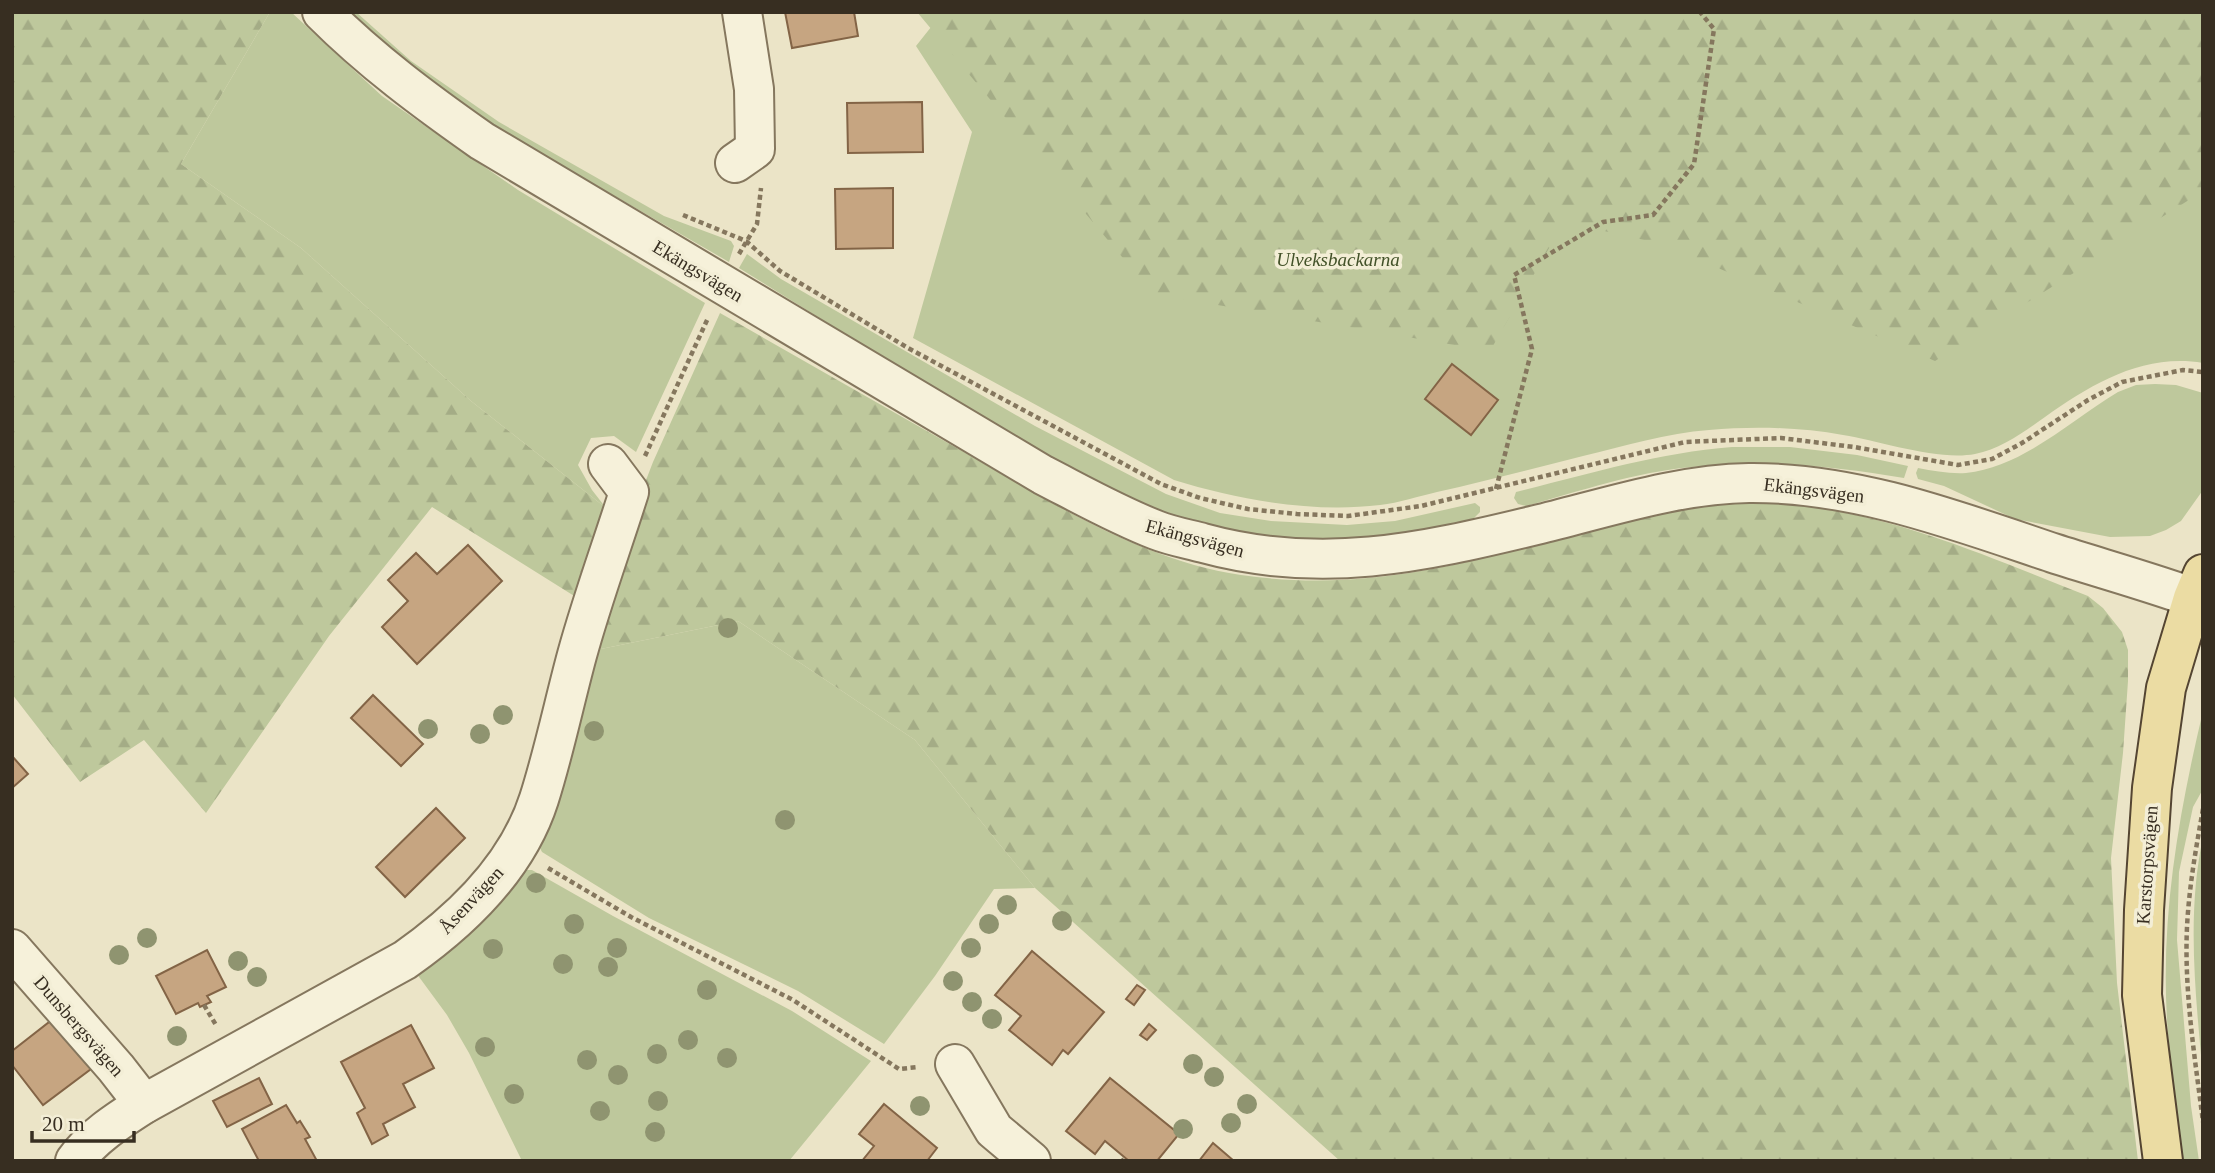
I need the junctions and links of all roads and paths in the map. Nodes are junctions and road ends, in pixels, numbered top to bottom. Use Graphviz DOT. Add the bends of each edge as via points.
graph roads {
  1 [pos="322,12"];
  2 [pos="742,12"];
  3 [pos="1700,12"];
  4 [pos="745,156"];
  5 [pos="676,212"];
  6 [pos="746,241"];
  7 [pos="737,258"];
  8 [pos="713,308"];
  9 [pos="2203,372"];
  10 [pos="618,478"];
  11 [pos="1496,489"];
  12 [pos="2199,591"];
  13 [pos="2203,809"];
  14 [pos="516,848"];
  15 [pos="12,949"];
  16 [pos="955,1064"];
  17 [pos="144,1104"];
  18 [pos="2203,1122"];
  19 [pos="75,1161"];
  20 [pos="1031,1161"];
  21 [pos="2162,1161"];
  1 -- 12 [label="street, Ekängsvägen" via="417,96 481,141 1043,475 1159,531 1230,550 1294,559 1361,559 1433,549 1671,492 1747,483 1790,485 1870,497"];
  2 -- 4 [label="street" via="754,89"];
  3 -- 11 [label="path" via="1714,29 1694,164 1653,215 1603,222 1514,275 1532,349"];
  4 -- 6 [label="path" via="761,193 757,224"];
  5 -- 6 [label="path"];
  6 -- 7 [label="path"];
  6 -- 11 [label="path" via="780,271 908,348 1161,484 1200,498 1248,509 1348,516"];
  8 -- 10 [label="path"];
  9 -- 11 [label="path" via="2183,370 2122,382 1992,459 1958,465 1781,438 1735,438 1685,442"];
  10 -- 14 [label="street, Åsenvägen" via="538,802"];
  12 -- 21 [label="main road, Karstorpsvägen" via="2166,688 2152,788 2144,910 2142,995"];
  13 -- 18 [label="path" via="2187,928 2190,1010"];
  14 -- 16 [label="path" via="631,917 793,1000 899,1069"];
  14 -- 17 [label="street, Åsenvägen" via="494,881 431,942 405,960"];
  15 -- 17 [label="street, Dunsbergsvägen"];
  16 -- 20 [label="street" via="994,1130"];
  17 -- 19 [label="street, Åsenvägen" via="83,1149"];
}
